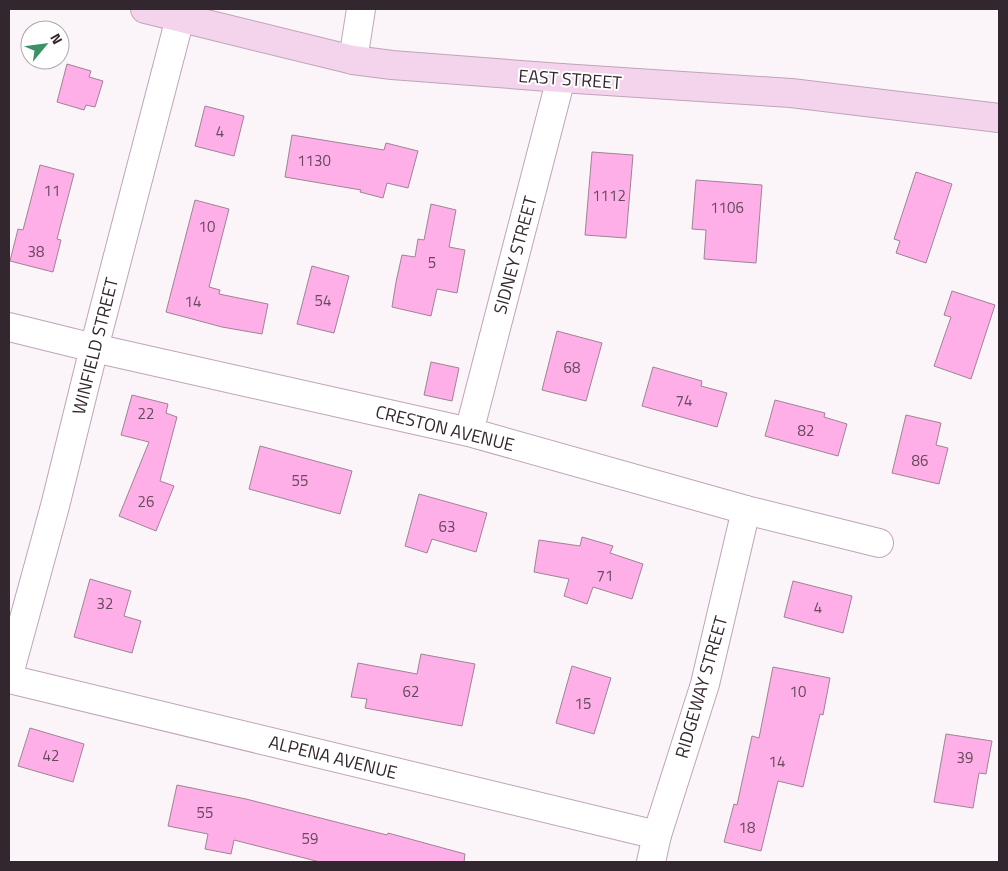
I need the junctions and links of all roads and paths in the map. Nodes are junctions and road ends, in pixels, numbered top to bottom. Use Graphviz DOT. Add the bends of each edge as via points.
graph roads {
  1 [pos="145,9"];
  2 [pos="361,9"];
  3 [pos="180,18"];
  4 [pos="353,60"];
  5 [pos="561,78"];
  6 [pos="999,118"];
  7 [pos="9,327"];
  8 [pos="94,348"];
  9 [pos="469,432"];
  10 [pos="746,510"];
  11 [pos="878,543"];
  12 [pos="9,674"];
  13 [pos="9,679"];
  14 [pos="657,835"];
  15 [pos="651,862"];
  1 -- 3 [label="main road, EAST STREET"];
  2 -- 4 [label="street"];
  3 -- 4 [label="main road, EAST STREET"];
  3 -- 8 [label="street, WINFIELD STREET"];
  4 -- 5 [label="main road, EAST STREET"];
  5 -- 6 [label="main road, EAST STREET" via="791,93"];
  5 -- 9 [label="street, SIDNEY STREET"];
  7 -- 8 [label="street, CRESTON AVENUE"];
  8 -- 9 [label="street, CRESTON AVENUE"];
  8 -- 12 [label="street, WINFIELD STREET"];
  9 -- 10 [label="street, CRESTON AVENUE"];
  10 -- 11 [label="street, CRESTON AVENUE"];
  10 -- 14 [label="street, RIDGEWAY STREET" via="705,684"];
  13 -- 14 [label="street, ALPENA AVENUE"];
  14 -- 15 [label="street, RIDGEWAY STREET"];
}
